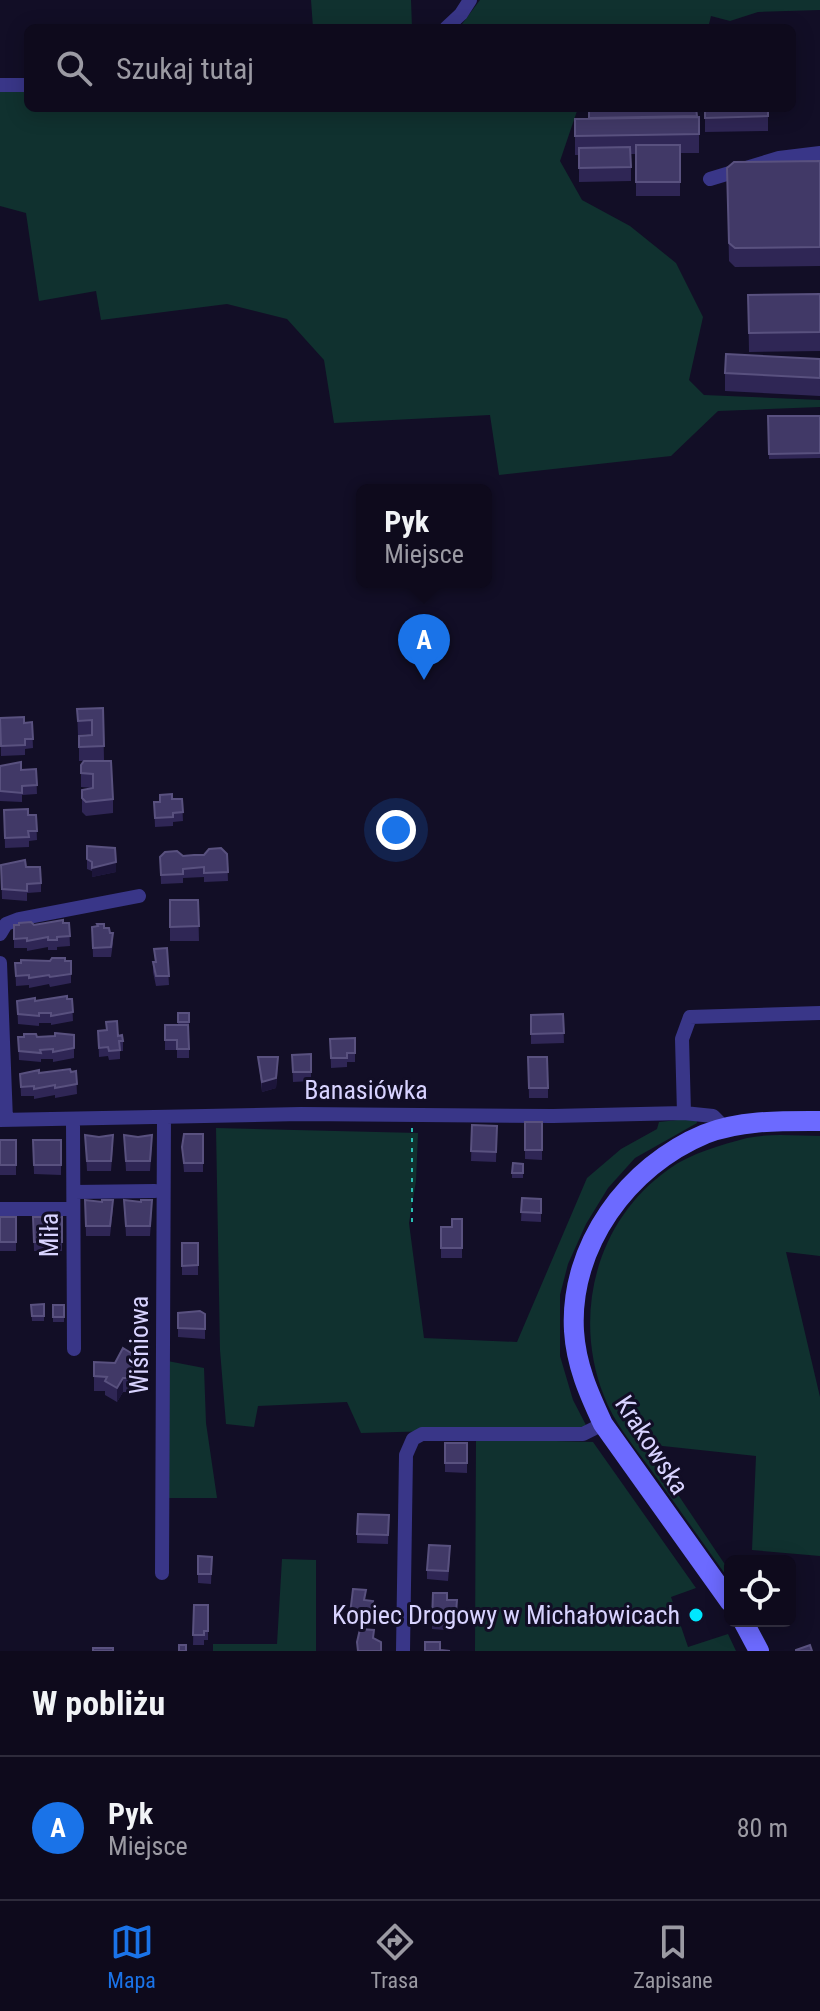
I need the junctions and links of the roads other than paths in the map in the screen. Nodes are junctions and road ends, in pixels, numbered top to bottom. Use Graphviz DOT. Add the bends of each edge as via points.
graph roads {
  1 [pos="470,0"];
  2 [pos="450,24"];
  3 [pos="0,85"];
  4 [pos="24,85"];
  5 [pos="820,153"];
  6 [pos="710,179"];
  7 [pos="139,896"];
  8 [pos="0,934"];
  9 [pos="0,963"];
  10 [pos="820,1013"];
  11 [pos="684,1113"];
  12 [pos="164,1117"];
  13 [pos="3,1120"];
  14 [pos="73,1121"];
  15 [pos="820,1121"];
  16 [pos="725,1128"];
  17 [pos="155,1191"];
  18 [pos="74,1192"];
  19 [pos="0,1209"];
  20 [pos="73,1209"];
  21 [pos="74,1349"];
  22 [pos="603,1424"];
  23 [pos="162,1573"];
  24 [pos="724,1594"];
  25 [pos="746,1627"];
  26 [pos="403,1651"];
  27 [pos="759,1651"];
  1 -- 2 [label="street"];
  3 -- 4 [label="street"];
  5 -- 6 [label="street" via="779,158"];
  7 -- 8 [label="street" via="19,919 6,924"];
  9 -- 13 [label="street"];
  10 -- 11 [label="street" via="690,1017 682,1039"];
  11 -- 12 [label="street, Banasiówka"];
  11 -- 16 [label="street, Banasiówka" via="713,1116"];
  12 -- 14 [label="street, Banasiówka"];
  12 -- 23 [label="street, Wiśniowa"];
  13 -- 14 [label="street, Banasiówka"];
  14 -- 18 [label="street, Miła"];
  15 -- 16 [label="main road, Krakowska"];
  16 -- 22 [label="main road, Krakowska" via="675,1149 644,1172 625,1190 594,1237 581,1275 574,1330 582,1374"];
  17 -- 18 [label="street"];
  18 -- 20 [label="street, Miła"];
  19 -- 20 [label="street"];
  20 -- 21 [label="street, Miła"];
  22 -- 24 [label="main road, Krakowska"];
  22 -- 26 [label="street" via="583,1434 422,1434 413,1439 406,1455"];
  25 -- 27 [label="main road"];
}
